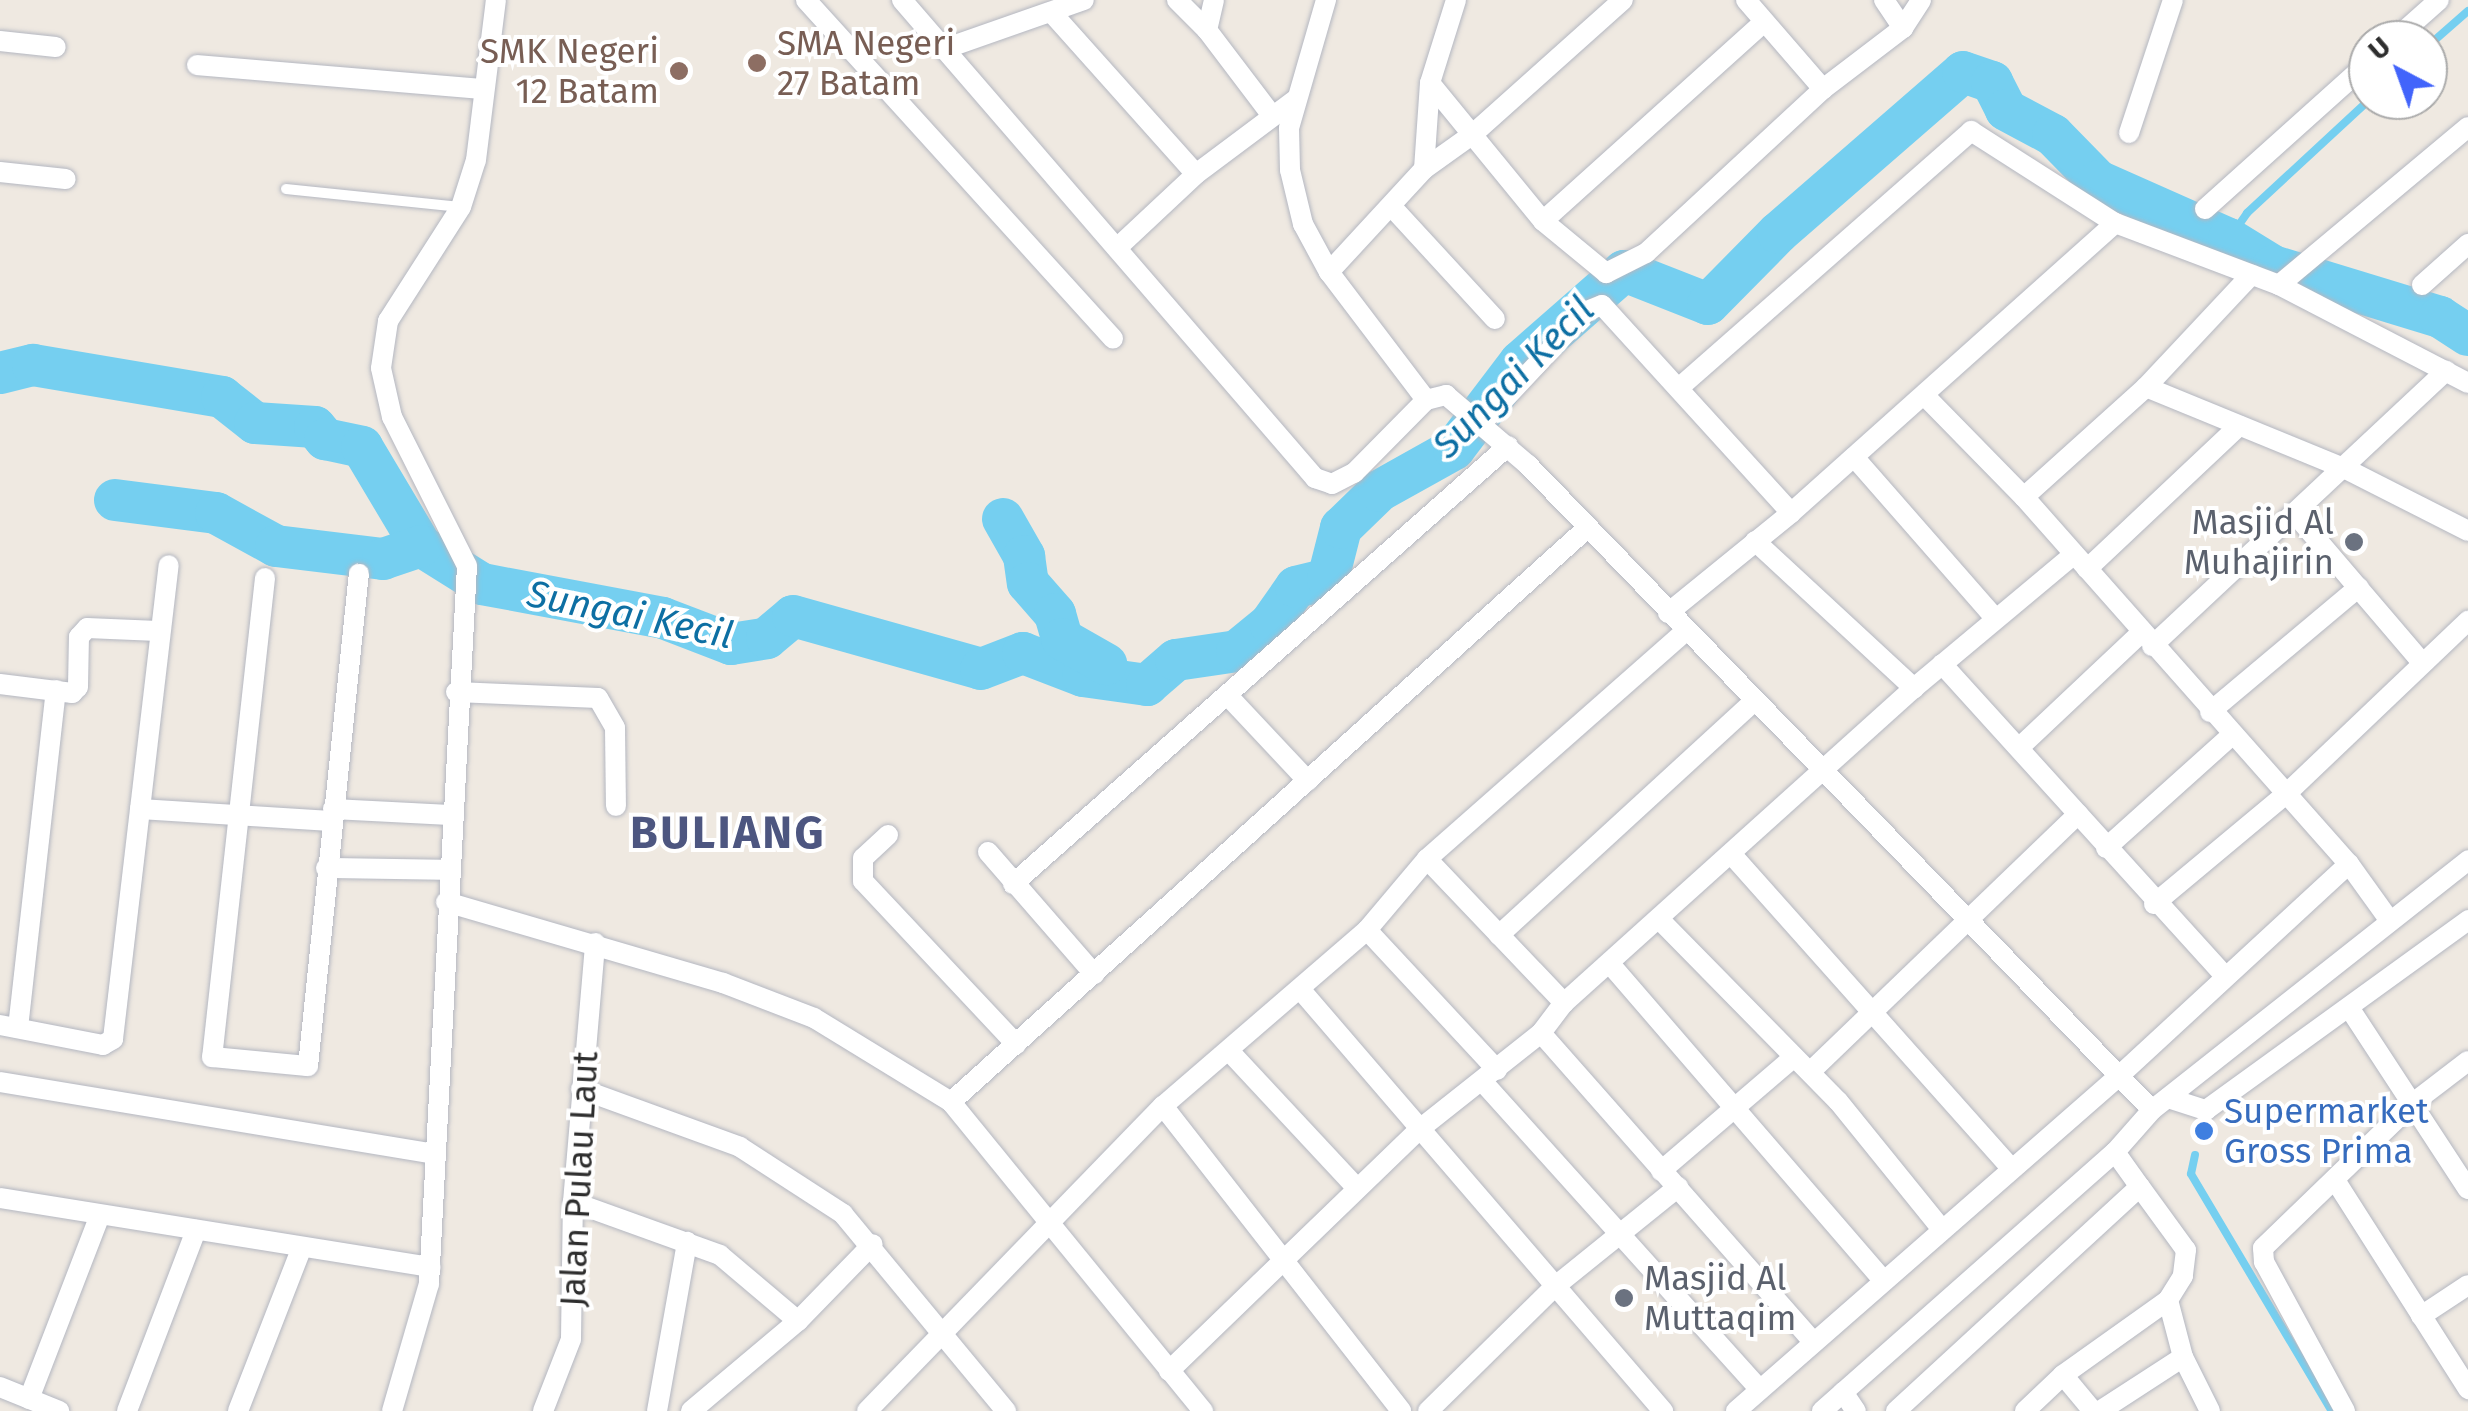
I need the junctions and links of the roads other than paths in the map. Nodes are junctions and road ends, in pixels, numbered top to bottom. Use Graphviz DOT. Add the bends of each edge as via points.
graph roads {
  1 [pos="496,0"];
  2 [pos="806,0"];
  3 [pos="902,0"];
  4 [pos="1084,0"];
  5 [pos="1177,0"];
  6 [pos="1214,0"];
  7 [pos="1326,0"];
  8 [pos="1456,0"];
  9 [pos="1623,0"];
  10 [pos="1746,0"];
  11 [pos="1884,0"];
  12 [pos="1921,0"];
  13 [pos="2173,0"];
  14 [pos="2439,0"];
  15 [pos="1051,12"];
  16 [pos="2416,20"];
  17 [pos="1764,22"];
  18 [pos="1904,28"];
  19 [pos="1207,30"];
  20 [pos="0,40"];
  21 [pos="56,47"];
  22 [pos="944,50"];
  23 [pos="197,64"];
  24 [pos="2348,81"];
  25 [pos="1430,82"];
  26 [pos="481,89"];
  27 [pos="1823,89"];
  28 [pos="1295,100"];
  29 [pos="1270,113"];
  30 [pos="2468,126"];
  31 [pos="2129,133"];
  32 [pos="1473,134"];
  33 [pos="1424,169"];
  34 [pos="0,172"];
  35 [pos="1196,174"];
  36 [pos="66,179"];
  37 [pos="286,188"];
  38 [pos="460,207"];
  39 [pos="1392,207"];
  40 [pos="2205,209"];
  41 [pos="1543,222"];
  42 [pos="2115,223"];
  43 [pos="2468,244"];
  44 [pos="1117,248"];
  45 [pos="1330,272"];
  46 [pos="2251,275"];
  47 [pos="2284,280"];
  48 [pos="2422,285"];
  49 [pos="1495,319"];
  50 [pos="1113,339"];
  51 [pos="2446,371"];
  52 [pos="2468,383"];
  53 [pos="1680,386"];
  54 [pos="2146,386"];
  55 [pos="1924,395"];
  56 [pos="1436,398"];
  57 [pos="1481,421"];
  58 [pos="2238,426"];
  59 [pos="1508,446"];
  60 [pos="1854,457"];
  61 [pos="2346,469"];
  62 [pos="2024,496"];
  63 [pos="1790,513"];
  64 [pos="2296,515"];
  65 [pos="1585,530"];
  66 [pos="2468,531"];
  67 [pos="1755,541"];
  68 [pos="2080,562"];
  69 [pos="169,564"];
  70 [pos="359,574"];
  71 [pos="265,578"];
  72 [pos="2359,587"];
  73 [pos="1668,612"];
  74 [pos="1996,619"];
  75 [pos="2468,621"];
  76 [pos="1686,631"];
  77 [pos="158,632"];
  78 [pos="2146,640"];
  79 [pos="2420,660"];
  80 [pos="1942,664"];
  81 [pos="0,684"];
  82 [pos="1914,688"];
  83 [pos="56,690"];
  84 [pos="456,692"];
  85 [pos="1229,697"];
  86 [pos="1754,701"];
  87 [pos="2210,712"];
  88 [pos="2231,736"];
  89 [pos="2022,745"];
  90 [pos="1824,774"];
  91 [pos="1308,781"];
  92 [pos="2285,795"];
  93 [pos="616,806"];
  94 [pos="140,809"];
  95 [pos="2078,814"];
  96 [pos="332,815"];
  97 [pos="450,815"];
  98 [pos="234,818"];
  99 [pos="888,835"];
  100 [pos="2106,848"];
  101 [pos="988,852"];
  102 [pos="1732,856"];
  103 [pos="1427,860"];
  104 [pos="2468,860"];
  105 [pos="2349,864"];
  106 [pos="326,868"];
  107 [pos="448,870"];
  108 [pos="1013,884"];
  109 [pos="446,902"];
  110 [pos="2154,904"];
  111 [pos="1660,920"];
  112 [pos="1969,920"];
  113 [pos="2468,920"];
  114 [pos="2390,922"];
  115 [pos="1367,930"];
  116 [pos="1499,935"];
  117 [pos="594,943"];
  118 [pos="1611,965"];
  119 [pos="1094,974"];
  120 [pos="2223,974"];
  121 [pos="1300,988"];
  122 [pos="1564,1004"];
  123 [pos="2350,1009"];
  124 [pos="1872,1012"];
  125 [pos="9,1026"];
  126 [pos="1540,1033"];
  127 [pos="1016,1044"];
  128 [pos="1230,1052"];
  129 [pos="2468,1061"];
  130 [pos="1802,1065"];
  131 [pos="1489,1076"];
  132 [pos="2119,1076"];
  133 [pos="0,1082"];
  134 [pos="581,1088"];
  135 [pos="952,1102"];
  136 [pos="2412,1103"];
  137 [pos="2160,1104"];
  138 [pos="1164,1106"];
  139 [pos="1732,1110"];
  140 [pos="1421,1128"];
  141 [pos="2115,1152"];
  142 [pos="435,1154"];
  143 [pos="2012,1168"];
  144 [pos="1661,1171"];
  145 [pos="2335,1180"];
  146 [pos="1678,1187"];
  147 [pos="2140,1187"];
  148 [pos="1356,1188"];
  149 [pos="2468,1189"];
  150 [pos="0,1198"];
  151 [pos="574,1202"];
  152 [pos="100,1214"];
  153 [pos="1050,1222"];
  154 [pos="1941,1228"];
  155 [pos="196,1230"];
  156 [pos="1620,1234"];
  157 [pos="687,1242"];
  158 [pos="873,1244"];
  159 [pos="302,1247"];
  160 [pos="1285,1263"];
  161 [pos="430,1267"];
  162 [pos="1882,1279"];
  163 [pos="2468,1286"];
  164 [pos="1553,1288"];
  165 [pos="2168,1300"];
  166 [pos="2421,1316"];
  167 [pos="798,1320"];
  168 [pos="942,1334"];
  169 [pos="1812,1340"];
  170 [pos="2183,1356"];
  171 [pos="1169,1370"];
  172 [pos="2062,1375"];
  173 [pos="0,1387"];
  174 [pos="2468,1389"];
  175 [pos="1759,1390"];
  176 [pos="1843,1392"];
  177 [pos="29,1399"];
  178 [pos="59,1411"];
  179 [pos="127,1411"];
  180 [pos="238,1411"];
  181 [pos="392,1411"];
  182 [pos="543,1411"];
  183 [pos="657,1411"];
  184 [pos="691,1411"];
  185 [pos="867,1411"];
  186 [pos="1006,1411"];
  187 [pos="1202,1411"];
  188 [pos="1401,1411"];
  189 [pos="1428,1411"];
  190 [pos="1663,1411"];
  191 [pos="1736,1411"];
  192 [pos="1822,1411"];
  193 [pos="1856,1411"];
  194 [pos="1896,1411"];
  195 [pos="2024,1411"];
  196 [pos="2096,1411"];
  197 [pos="2210,1411"];
  198 [pos="2346,1411"];
  1 -- 26 [label="street"];
  2 -- 50 [label="street"];
  3 -- 22 [label="street"];
  4 -- 15 [label="street"];
  5 -- 19 [label="street"];
  6 -- 19 [label="street"];
  7 -- 28 [label="street"];
  8 -- 25 [label="street"];
  9 -- 32 [label="street"];
  10 -- 17 [label="street"];
  11 -- 18 [label="street"];
  12 -- 18 [label="street"];
  13 -- 31 [label="street"];
  14 -- 16 [label="street"];
  15 -- 22 [label="street"];
  15 -- 35 [label="street"];
  17 -- 27 [label="street"];
  17 -- 41 [label="street"];
  18 -- 27 [label="street"];
  19 -- 29 [label="street"];
  20 -- 21 [label="street"];
  22 -- 44 [label="street"];
  23 -- 26 [label="street"];
  24 -- 40 [label="street"];
  25 -- 32 [label="street"];
  25 -- 33 [label="street"];
  26 -- 38 [label="street" via="476,160"];
  27 -- 41 [label="street" via="1624,270 1598,270"];
  28 -- 29 [label="street"];
  28 -- 45 [label="street" via="1290,170 1302,224"];
  29 -- 35 [label="street"];
  30 -- 47 [label="street"];
  32 -- 33 [label="street"];
  32 -- 41 [label="street"];
  33 -- 39 [label="street"];
  34 -- 36 [label="street"];
  35 -- 44 [label="street"];
  37 -- 38 [label="lane"];
  38 -- 84 [label="street" via="388,321 381,368 392,417 467,566"];
  39 -- 45 [label="street"];
  39 -- 49 [label="street"];
  42 -- 46 [label="street"];
  42 -- 53 [label="street" via="1970,131"];
  42 -- 55 [label="street"];
  43 -- 48 [label="street"];
  44 -- 56 [label="street" via="1322,483 1354,473"];
  45 -- 56 [label="street"];
  46 -- 47 [label="street"];
  46 -- 54 [label="street"];
  47 -- 51 [label="street"];
  51 -- 52 [label="street"];
  51 -- 61 [label="street"];
  53 -- 57 [label="street" via="1608,308 1597,305"];
  53 -- 63 [label="street"];
  54 -- 58 [label="street"];
  54 -- 62 [label="street"];
  55 -- 60 [label="street"];
  55 -- 62 [label="street"];
  56 -- 57 [label="street"];
  57 -- 59 [label="street"];
  58 -- 61 [label="street"];
  58 -- 68 [label="street"];
  59 -- 65 [label="street"];
  59 -- 85 [label="street"];
  60 -- 63 [label="street"];
  60 -- 74 [label="street"];
  61 -- 64 [label="street"];
  61 -- 66 [label="street"];
  62 -- 68 [label="street"];
  63 -- 67 [label="street"];
  64 -- 72 [label="street"];
  64 -- 78 [label="street"];
  65 -- 73 [label="street"];
  65 -- 91 [label="street"];
  67 -- 73 [label="street"];
  67 -- 82 [label="street"];
  68 -- 74 [label="street"];
  68 -- 78 [label="street"];
  69 -- 77 [label="street"];
  70 -- 96 [label="street"];
  71 -- 98 [label="street"];
  72 -- 79 [label="street"];
  72 -- 87 [label="street"];
  73 -- 76 [label="street"];
  74 -- 80 [label="street"];
  75 -- 79 [label="street"];
  76 -- 86 [label="street"];
  76 -- 103 [label="street"];
  77 -- 83 [label="street" via="86,628 78,688"];
  77 -- 94 [label="street"];
  78 -- 87 [label="street"];
  78 -- 89 [label="street"];
  79 -- 92 [label="street"];
  80 -- 82 [label="street"];
  80 -- 89 [label="street"];
  81 -- 83 [label="street"];
  82 -- 90 [label="street"];
  83 -- 125 [label="street"];
  84 -- 93 [label="street" via="598,698 616,728"];
  84 -- 97 [label="street"];
  85 -- 91 [label="street"];
  85 -- 108 [label="street"];
  86 -- 90 [label="street"];
  86 -- 116 [label="street"];
  87 -- 88 [label="street"];
  88 -- 92 [label="street"];
  88 -- 100 [label="street"];
  89 -- 95 [label="street"];
  90 -- 102 [label="street"];
  90 -- 112 [label="street"];
  91 -- 119 [label="street"];
  92 -- 105 [label="street"];
  92 -- 110 [label="street"];
  94 -- 98 [label="street"];
  94 -- 125 [label="street" via="113,1040 103,1045"];
  95 -- 100 [label="street"];
  95 -- 112 [label="street"];
  96 -- 97 [label="street"];
  96 -- 98 [label="street"];
  96 -- 106 [label="street"];
  97 -- 107 [label="street"];
  98 -- 106 [label="street" via="212,1056 308,1066"];
  99 -- 127 [label="street" via="863,858 863,880"];
  100 -- 110 [label="street"];
  101 -- 108 [label="street"];
  102 -- 111 [label="street"];
  102 -- 124 [label="street"];
  103 -- 115 [label="street"];
  103 -- 116 [label="street"];
  104 -- 114 [label="street"];
  105 -- 114 [label="street"];
  105 -- 120 [label="street"];
  106 -- 107 [label="street"];
  107 -- 109 [label="street"];
  108 -- 119 [label="street"];
  109 -- 117 [label="street"];
  109 -- 142 [label="street"];
  110 -- 120 [label="street"];
  111 -- 118 [label="street"];
  111 -- 130 [label="street"];
  112 -- 124 [label="street"];
  112 -- 132 [label="street"];
  113 -- 123 [label="street"];
  114 -- 137 [label="street"];
  115 -- 121 [label="street"];
  115 -- 131 [label="street"];
  116 -- 122 [label="street"];
  117 -- 134 [label="street, Jalan Pulau Laut"];
  117 -- 135 [label="street" via="814,1018"];
  118 -- 122 [label="street"];
  118 -- 139 [label="street"];
  119 -- 127 [label="street"];
  120 -- 132 [label="street"];
  121 -- 128 [label="street"];
  121 -- 140 [label="street"];
  122 -- 126 [label="street"];
  123 -- 136 [label="street"];
  123 -- 137 [label="street" via="2206,1110"];
  124 -- 130 [label="street"];
  124 -- 143 [label="street"];
  126 -- 131 [label="street"];
  126 -- 144 [label="street"];
  127 -- 135 [label="street"];
  128 -- 138 [label="street"];
  128 -- 148 [label="street"];
  129 -- 136 [label="street"];
  130 -- 139 [label="street"];
  130 -- 154 [label="street"];
  131 -- 140 [label="street"];
  131 -- 156 [label="street"];
  132 -- 137 [label="street"];
  132 -- 143 [label="street"];
  133 -- 142 [label="street"];
  134 -- 151 [label="street, Jalan Pulau Laut"];
  134 -- 158 [label="street" via="740,1147 843,1214"];
  135 -- 153 [label="street"];
  136 -- 145 [label="street"];
  136 -- 149 [label="street"];
  137 -- 141 [label="street"];
  138 -- 153 [label="street"];
  138 -- 160 [label="street"];
  139 -- 144 [label="street"];
  139 -- 162 [label="street"];
  140 -- 148 [label="street"];
  140 -- 164 [label="street"];
  141 -- 147 [label="street"];
  141 -- 176 [label="street"];
  142 -- 161 [label="street"];
  143 -- 154 [label="street"];
  144 -- 146 [label="street"];
  145 -- 166 [label="street"];
  145 -- 198 [label="street" via="2271,1237 2262,1254"];
  146 -- 156 [label="street"];
  146 -- 169 [label="street"];
  147 -- 165 [label="street" via="2186,1250 2183,1276"];
  147 -- 194 [label="street"];
  148 -- 160 [label="street"];
  150 -- 152 [label="street"];
  151 -- 157 [label="street"];
  151 -- 182 [label="street, Jalan Pulau Laut" via="572,1339"];
  152 -- 155 [label="street"];
  152 -- 177 [label="street"];
  153 -- 168 [label="street"];
  153 -- 171 [label="street"];
  154 -- 162 [label="street"];
  155 -- 159 [label="street"];
  155 -- 179 [label="street"];
  156 -- 164 [label="street"];
  156 -- 175 [label="street"];
  157 -- 167 [label="street" via="730,1262"];
  157 -- 183 [label="street"];
  158 -- 167 [label="street"];
  158 -- 168 [label="street"];
  159 -- 161 [label="street"];
  159 -- 180 [label="street"];
  160 -- 171 [label="street"];
  160 -- 188 [label="street"];
  161 -- 181 [label="street"];
  162 -- 169 [label="street"];
  163 -- 166 [label="street"];
  164 -- 189 [label="street"];
  164 -- 190 [label="street"];
  165 -- 170 [label="street"];
  165 -- 172 [label="street"];
  166 -- 174 [label="street"];
  167 -- 184 [label="street"];
  168 -- 185 [label="street"];
  168 -- 186 [label="street"];
  169 -- 175 [label="street"];
  170 -- 196 [label="street"];
  170 -- 197 [label="street"];
  171 -- 187 [label="street"];
  172 -- 195 [label="street"];
  172 -- 196 [label="street"];
  173 -- 177 [label="street"];
  175 -- 191 [label="street"];
  176 -- 192 [label="street"];
  176 -- 193 [label="street"];
  177 -- 178 [label="street"];
}
